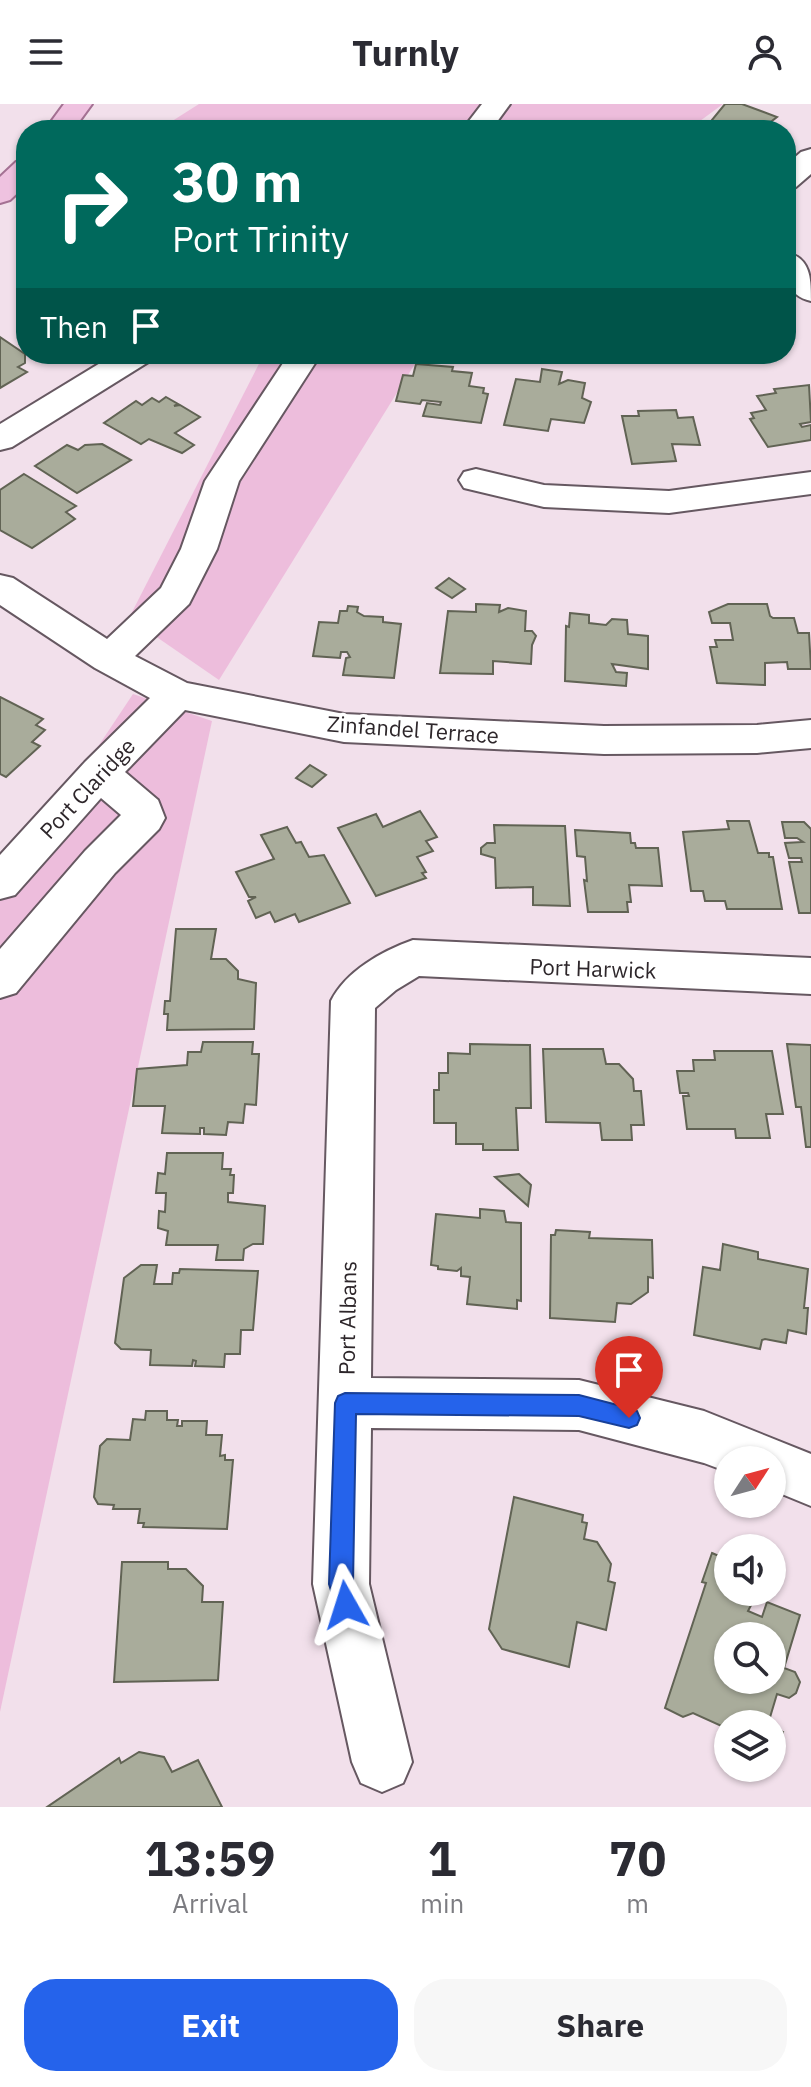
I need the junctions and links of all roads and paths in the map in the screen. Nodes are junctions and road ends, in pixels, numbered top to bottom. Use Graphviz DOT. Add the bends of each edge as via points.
graph roads {
  1 [pos="496,104"];
  2 [pos="484,120"];
  3 [pos="811,158"];
  4 [pos="796,172"];
  5 [pos="16,178"];
  6 [pos="0,194"];
  7 [pos="796,273"];
  8 [pos="811,292"];
  9 [pos="122,364"];
  10 [pos="298,364"];
  11 [pos="0,439"];
  12 [pos="476,480"];
  13 [pos="811,483"];
  14 [pos="0,587"];
  15 [pos="109,659"];
  16 [pos="177,695"];
  17 [pos="811,734"];
  18 [pos="99,773"];
  19 [pos="0,883"];
  20 [pos="811,976"];
  21 [pos="380,977"];
  22 [pos="0,980"];
  23 [pos="345,1403"];
  24 [pos="727,1446"];
  25 [pos="786,1470"];
  26 [pos="811,1480"];
  27 [pos="382,1762"];
  1 -- 2 [label="street"];
  3 -- 4 [label="street"];
  5 -- 6 [label="main road"];
  7 -- 8 [label="street"];
  9 -- 11 [label="street"];
  10 -- 15 [label="street" via="222,481 199,549 176,595"];
  12 -- 13 [label="street" via="544,496 669,502"];
  14 -- 15 [label="street, Zinfandel Terrace"];
  15 -- 16 [label="street, Zinfandel Terrace"];
  16 -- 17 [label="street, Zinfandel Terrace" via="344,728 604,740"];
  16 -- 18 [label="street, Port Claridge"];
  18 -- 19 [label="street, Port Claridge"];
  18 -- 22 [label="street" via="143,811 144,818"];
  20 -- 21 [label="street, Port Harwick" via="413,958"];
  21 -- 23 [label="street, Port Albans" via="353,1001"];
  23 -- 24 [label="street" via="579,1405"];
  23 -- 27 [label="street, Port Albans" via="341,1584"];
  25 -- 26 [label="street"];
}
